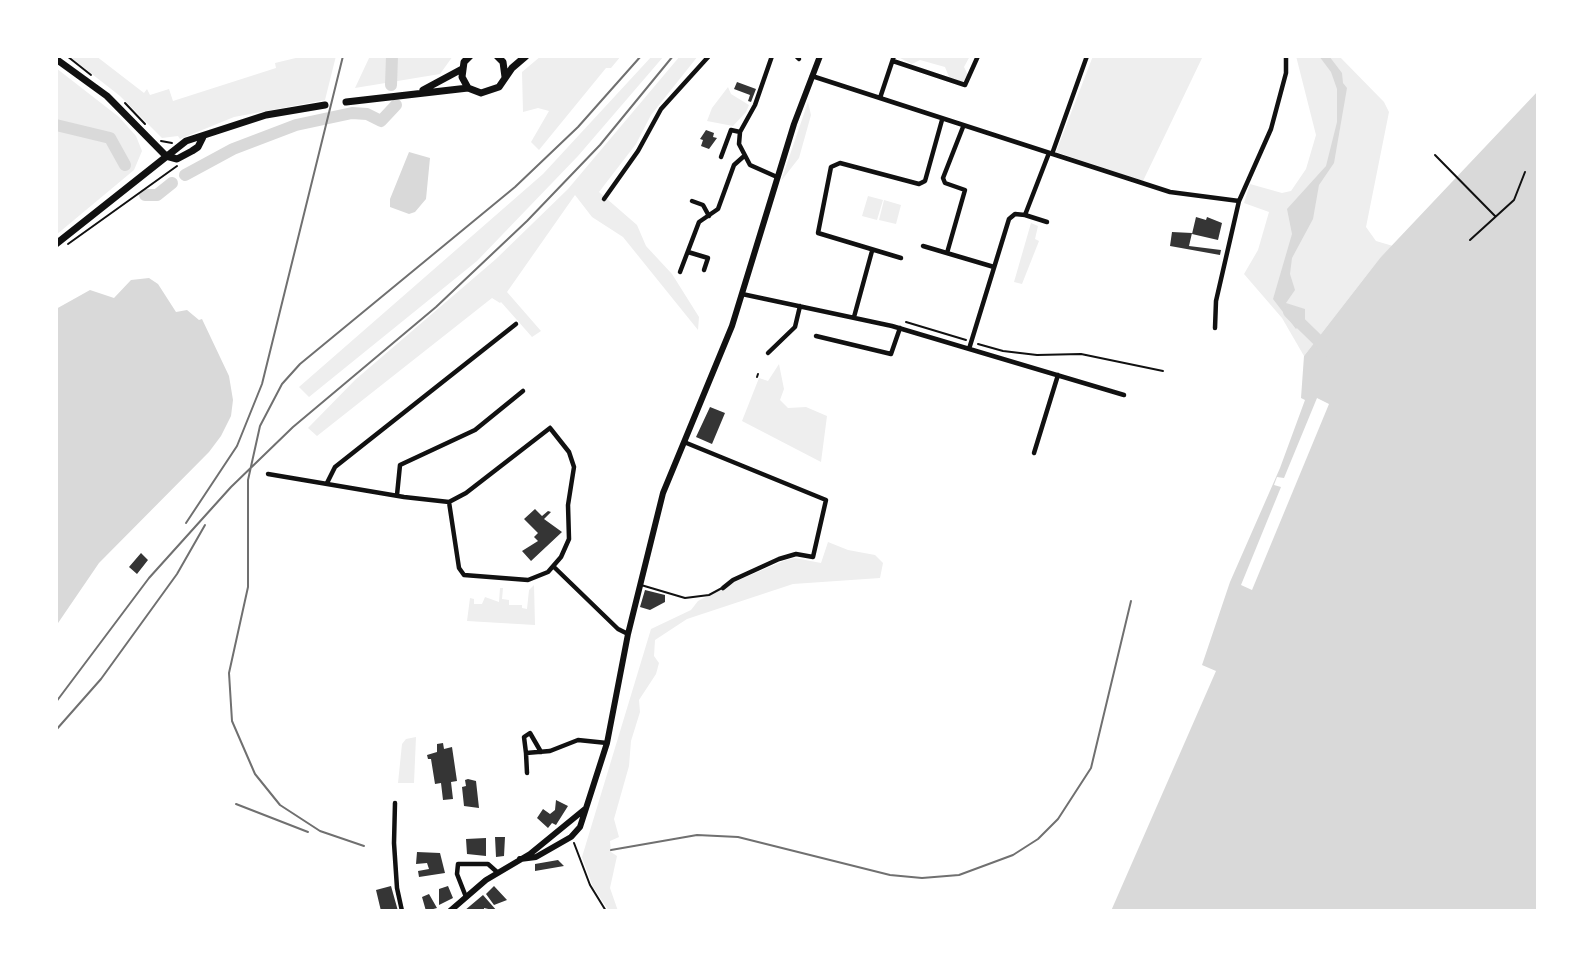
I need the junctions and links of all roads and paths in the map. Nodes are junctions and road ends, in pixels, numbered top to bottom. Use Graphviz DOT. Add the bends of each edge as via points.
graph roads {
  1 [pos="470,56"];
  2 [pos="497,56"];
  3 [pos="526,56"];
  4 [pos="709,56"];
  5 [pos="772,56"];
  6 [pos="820,56"];
  7 [pos="978,56"];
  8 [pos="1087,56"];
  9 [pos="1286,56"];
  10 [pos="56,59"];
  11 [pos="894,59"];
  12 [pos="462,69"];
  13 [pos="812,76"];
  14 [pos="505,78"];
  15 [pos="468,88"];
  16 [pos="420,91"];
  17 [pos="880,99"];
  18 [pos="346,102"];
  19 [pos="325,105"];
  20 [pos="942,120"];
  21 [pos="963,127"];
  22 [pos="740,132"];
  23 [pos="203,137"];
  24 [pos="1050,154"];
  25 [pos="1435,155"];
  26 [pos="166,156"];
  27 [pos="743,157"];
  28 [pos="721,158"];
  29 [pos="178,165"];
  30 [pos="1525,172"];
  31 [pos="777,177"];
  32 [pos="604,199"];
  33 [pos="692,201"];
  34 [pos="1239,201"];
  35 [pos="1024,215"];
  36 [pos="709,216"];
  37 [pos="1495,216"];
  38 [pos="1047,222"];
  39 [pos="1470,240"];
  40 [pos="56,244"];
  41 [pos="65,246"];
  42 [pos="923,246"];
  43 [pos="872,251"];
  44 [pos="688,252"];
  45 [pos="947,253"];
  46 [pos="901,258"];
  47 [pos="994,267"];
  48 [pos="704,271"];
  49 [pos="680,272"];
  50 [pos="742,294"];
  51 [pos="800,306"];
  52 [pos="854,317"];
  53 [pos="906,322"];
  54 [pos="516,324"];
  55 [pos="900,328"];
  56 [pos="1215,328"];
  57 [pos="816,336"];
  58 [pos="971,342"];
  59 [pos="969,349"];
  60 [pos="768,353"];
  61 [pos="1163,371"];
  62 [pos="1058,375"];
  63 [pos="523,391"];
  64 [pos="1124,395"];
  65 [pos="684,442"];
  66 [pos="1034,453"];
  67 [pos="268,474"];
  68 [pos="327,483"];
  69 [pos="397,495"];
  70 [pos="449,502"];
  71 [pos="554,567"];
  72 [pos="640,584"];
  73 [pos="723,588"];
  74 [pos="628,634"];
  75 [pos="607,743"];
  76 [pos="541,752"];
  77 [pos="526,753"];
  78 [pos="527,773"];
  79 [pos="395,803"];
  80 [pos="587,807"];
  81 [pos="573,840"];
  82 [pos="520,859"];
  83 [pos="497,872"];
  84 [pos="466,898"];
  85 [pos="402,911"];
  86 [pos="450,911"];
  87 [pos="606,911"];
  1 -- 12 [label="main road"];
  2 -- 14 [label="main road" via="503,62"];
  3 -- 14 [label="main road"];
  4 -- 32 [label="street" via="661,109"];
  5 -- 22 [label="street"];
  6 -- 13 [label="main road"];
  7 -- 11 [label="street" via="965,85"];
  8 -- 24 [label="street"];
  9 -- 34 [label="street" via="1271,129"];
  10 -- 26 [label="main road" via="107,96"];
  11 -- 17 [label="street"];
  12 -- 15 [label="main road"];
  12 -- 16 [label="main road"];
  13 -- 17 [label="street"];
  13 -- 31 [label="main road"];
  14 -- 15 [label="main road" via="489,93"];
  15 -- 16 [label="main road"];
  16 -- 18 [label="main road"];
  17 -- 20 [label="street"];
  19 -- 23 [label="main road" via="257,117"];
  20 -- 21 [label="street"];
  20 -- 43 [label="street" via="925,181 919,184 833,164 816,229 829,238"];
  21 -- 24 [label="street"];
  21 -- 45 [label="street" via="943,178 965,190"];
  22 -- 27 [label="street"];
  22 -- 28 [label="street" via="731,130"];
  23 -- 26 [label="main road" via="174,147"];
  23 -- 26 [label="main road" via="198,147 177,159"];
  24 -- 34 [label="street" via="1170,192"];
  24 -- 35 [label="street"];
  25 -- 37 [label="path"];
  26 -- 40 [label="main road"];
  27 -- 31 [label="street" via="756,170"];
  27 -- 36 [label="street" via="734,165 718,209"];
  29 -- 41 [label="path"];
  30 -- 37 [label="path" via="1514,200"];
  31 -- 50 [label="main road"];
  33 -- 36 [label="street" via="703,205"];
  34 -- 56 [label="street" via="1216,301"];
  35 -- 38 [label="street"];
  35 -- 47 [label="street" via="1009,219"];
  36 -- 44 [label="street" via="699,222"];
  37 -- 39 [label="path"];
  42 -- 45 [label="street"];
  43 -- 46 [label="street"];
  43 -- 52 [label="street"];
  44 -- 48 [label="street" via="708,258"];
  44 -- 49 [label="street"];
  45 -- 47 [label="street"];
  47 -- 58 [label="street"];
  50 -- 51 [label="street"];
  50 -- 65 [label="main road"];
  51 -- 52 [label="street"];
  51 -- 60 [label="street" via="795,327"];
  52 -- 55 [label="street"];
  53 -- 58 [label="path"];
  54 -- 68 [label="street" via="336,466"];
  55 -- 57 [label="street" via="891,354"];
  55 -- 59 [label="street"];
  58 -- 59 [label="street"];
  58 -- 61 [label="path" via="1037,355 1081,354"];
  59 -- 62 [label="street"];
  62 -- 64 [label="street"];
  62 -- 66 [label="street"];
  63 -- 69 [label="street" via="475,430 400,465"];
  65 -- 72 [label="main road" via="663,493"];
  65 -- 73 [label="street" via="823,497 826,504 813,557 796,554 779,559"];
  67 -- 68 [label="street"];
  68 -- 69 [label="street"];
  69 -- 70 [label="street"];
  70 -- 71 [label="street" via="464,575 522,581"];
  70 -- 71 [label="street" via="550,428 570,453 575,471 568,505 568,541"];
  71 -- 74 [label="street"];
  72 -- 73 [label="lane" via="684,598"];
  72 -- 74 [label="main road"];
  74 -- 75 [label="main road"];
  75 -- 76 [label="street" via="578,740"];
  75 -- 80 [label="main road"];
  76 -- 77 [label="street"];
  76 -- 77 [label="street" via="530,733 524,737"];
  77 -- 78 [label="street"];
  79 -- 85 [label="street" via="394,844"];
  80 -- 82 [label="main road"];
  80 -- 82 [label="main road" via="571,837 536,857"];
  81 -- 87 [label="path" via="596,898"];
  82 -- 83 [label="main road"];
  83 -- 84 [label="main road"];
  83 -- 84 [label="street" via="488,864 458,864"];
  84 -- 86 [label="main road"];
}
